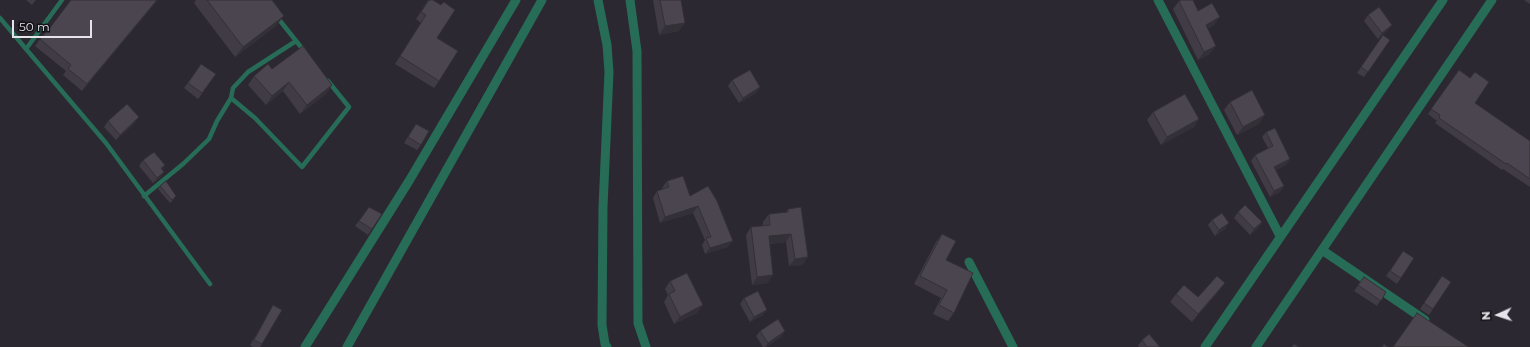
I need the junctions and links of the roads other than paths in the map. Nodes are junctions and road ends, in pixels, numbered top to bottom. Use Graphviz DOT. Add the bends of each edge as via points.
graph roads {
  1 [pos="62,0"];
  2 [pos="516,0"];
  3 [pos="542,0"];
  4 [pos="598,0"];
  5 [pos="630,0"];
  6 [pos="1158,0"];
  7 [pos="1443,0"];
  8 [pos="1492,0"];
  9 [pos="273,12"];
  10 [pos="0,18"];
  11 [pos="296,41"];
  12 [pos="26,49"];
  13 [pos="310,59"];
  14 [pos="325,77"];
  15 [pos="231,98"];
  16 [pos="144,196"];
  17 [pos="1280,236"];
  18 [pos="1322,250"];
  19 [pos="969,262"];
  20 [pos="210,284"];
  21 [pos="1433,325"];
  22 [pos="304,347"];
  23 [pos="347,347"];
  24 [pos="607,347"];
  25 [pos="646,347"];
  26 [pos="1013,347"];
  27 [pos="1205,347"];
  28 [pos="1256,347"];
  1 -- 12 [label="lane"];
  2 -- 22 [label="street" via="409,181"];
  3 -- 23 [label="street"];
  4 -- 24 [label="street" via="607,45 609,72 603,206 602,325"];
  5 -- 25 [label="street" via="637,51 638,324"];
  6 -- 17 [label="street"];
  7 -- 17 [label="street"];
  8 -- 18 [label="street"];
  9 -- 11 [label="lane"];
  10 -- 12 [label="lane"];
  11 -- 13 [label="lane"];
  11 -- 15 [label="lane" via="248,72 233,88"];
  12 -- 16 [label="lane" via="106,143"];
  14 -- 15 [label="lane" via="349,107 302,167 255,118"];
  15 -- 16 [label="lane" via="209,139"];
  16 -- 20 [label="lane"];
  17 -- 27 [label="street"];
  18 -- 21 [label="street"];
  18 -- 28 [label="street"];
  19 -- 26 [label="street"];
}
